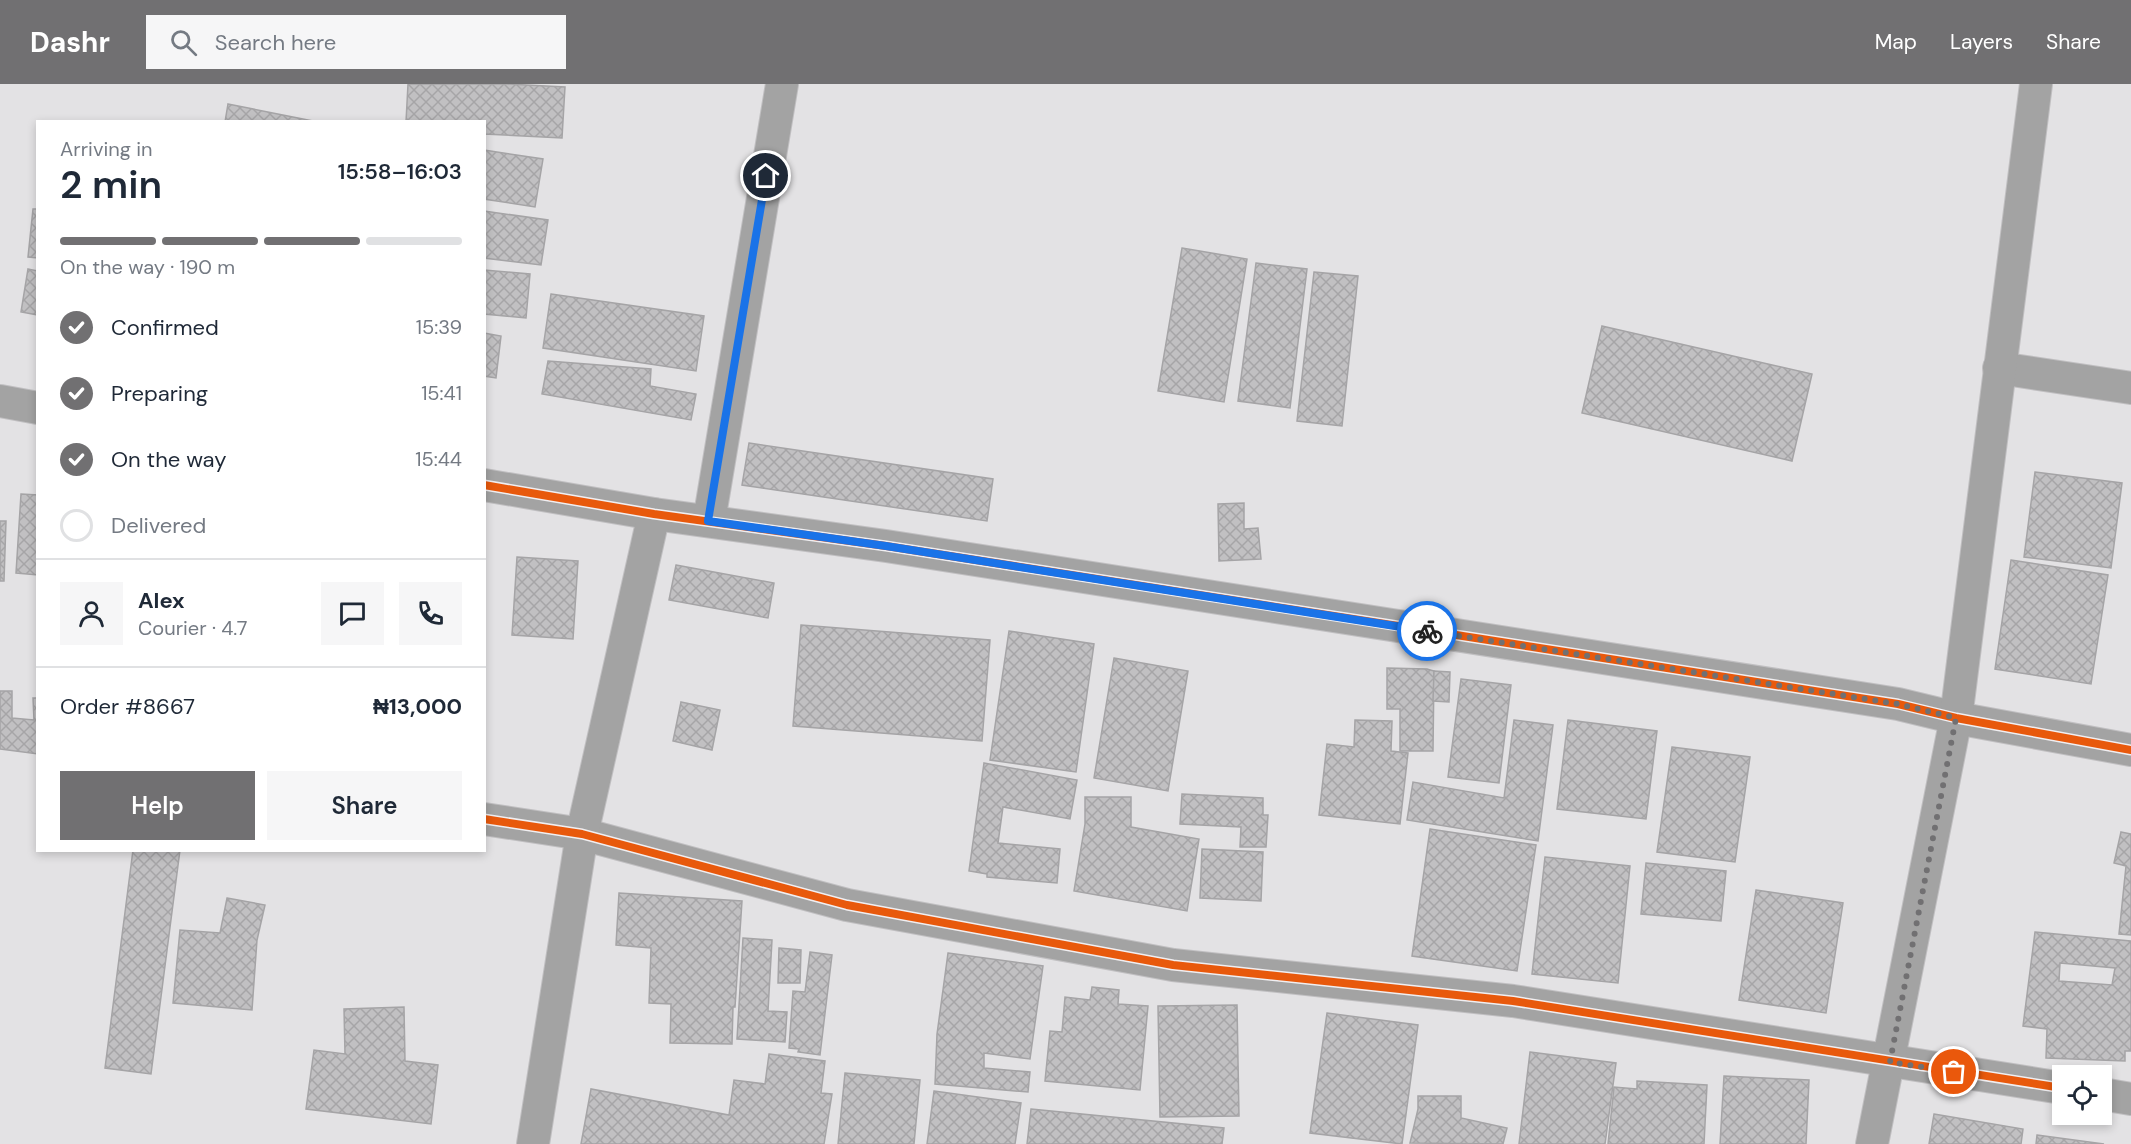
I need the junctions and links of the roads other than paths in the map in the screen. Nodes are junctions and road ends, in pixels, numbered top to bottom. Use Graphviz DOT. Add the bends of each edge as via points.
graph roads {
  1 [pos="782,84"];
  2 [pos="2036,84"];
  3 [pos="1999,368"];
  4 [pos="2131,388"];
  5 [pos="0,401"];
  6 [pos="36,408"];
  7 [pos="486,485"];
  8 [pos="654,514"];
  9 [pos="708,521"];
  10 [pos="1956,718"];
  11 [pos="2131,750"];
  12 [pos="486,819"];
  13 [pos="582,834"];
  14 [pos="1890,1062"];
  15 [pos="2052,1086"];
  16 [pos="2112,1096"];
  17 [pos="2131,1099"];
  18 [pos="533,1144"];
  19 [pos="1872,1144"];
  1 -- 9 [label="street"];
  2 -- 3 [label="street"];
  3 -- 4 [label="street"];
  3 -- 10 [label="street"];
  5 -- 6 [label="street"];
  7 -- 8 [label="street"];
  8 -- 9 [label="street"];
  8 -- 13 [label="street"];
  9 -- 10 [label="street" via="1874,701"];
  10 -- 11 [label="street"];
  10 -- 14 [label="street"];
  12 -- 13 [label="street"];
  13 -- 14 [label="street" via="847,905 1173,965 1513,1001"];
  13 -- 18 [label="street"];
  14 -- 15 [label="street"];
  14 -- 19 [label="street"];
  16 -- 17 [label="street"];
}
